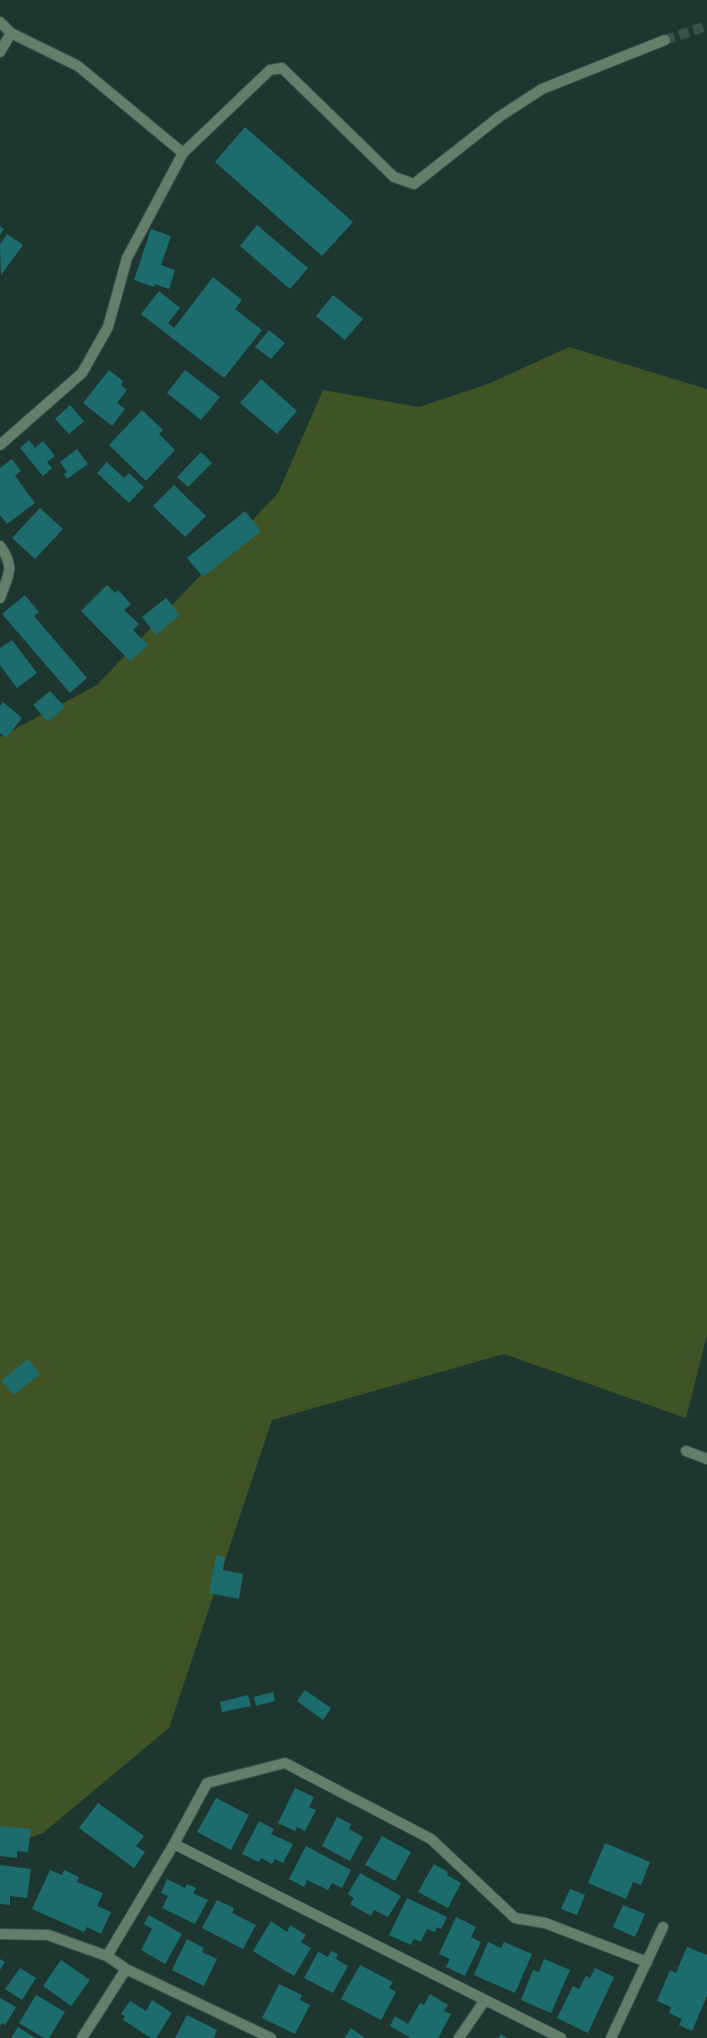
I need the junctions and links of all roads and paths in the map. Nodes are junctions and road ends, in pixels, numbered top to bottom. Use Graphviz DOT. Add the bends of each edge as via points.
graph roads {
  1 [pos="0,22"];
  2 [pos="11,33"];
  3 [pos="665,40"];
  4 [pos="0,52"];
  5 [pos="183,153"];
  6 [pos="0,445"];
  7 [pos="0,546"];
  8 [pos="0,598"];
  9 [pos="686,1451"];
  10 [pos="707,1459"];
  11 [pos="174,1844"];
  12 [pos="664,1927"];
  13 [pos="0,1934"];
  14 [pos="107,1956"];
  15 [pos="647,1962"];
  16 [pos="126,1969"];
  17 [pos="485,2000"];
  18 [pos="253,2034"];
  19 [pos="82,2038"];
  20 [pos="271,2038"];
  21 [pos="458,2038"];
  22 [pos="561,2038"];
  23 [pos="611,2038"];
  1 -- 2 [label="street"];
  2 -- 4 [label="street"];
  2 -- 5 [label="street" via="78,66"];
  3 -- 5 [label="street" via="542,89 499,117 414,184 394,178 282,68 270,70"];
  5 -- 6 [label="street" via="127,258 108,328 82,373"];
  7 -- 8 [label="street" via="11,570"];
  9 -- 10 [label="street"];
  11 -- 14 [label="street"];
  11 -- 15 [label="street" via="207,1783 285,1763 431,1839 515,1918 545,1923"];
  11 -- 17 [label="street"];
  12 -- 15 [label="street"];
  13 -- 14 [label="street" via="48,1935"];
  14 -- 16 [label="street"];
  15 -- 23 [label="street"];
  16 -- 18 [label="street"];
  16 -- 19 [label="street"];
  17 -- 21 [label="street"];
  17 -- 22 [label="street"];
  18 -- 20 [label="street"];
}
